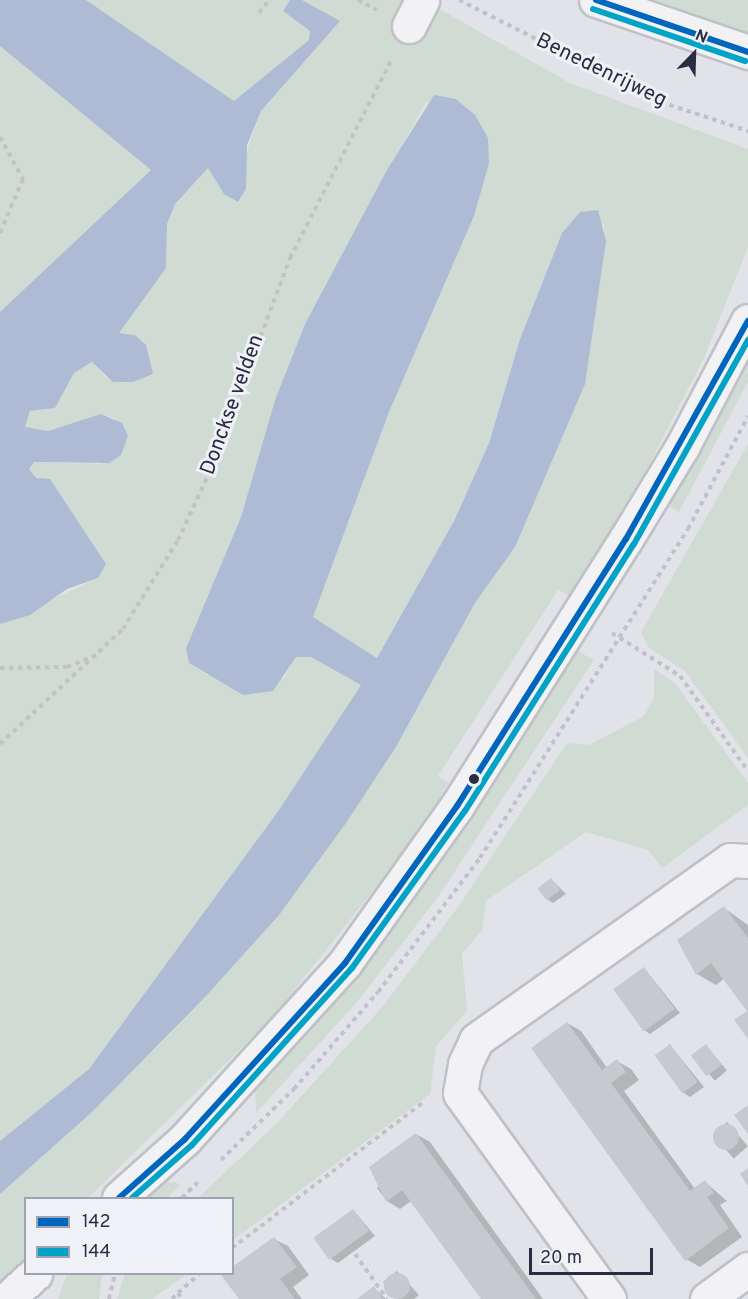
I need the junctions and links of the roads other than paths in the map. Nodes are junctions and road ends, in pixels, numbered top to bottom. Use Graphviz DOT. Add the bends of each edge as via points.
graph roads {
  1 [pos="596,0"];
  2 [pos="748,52"];
  3 [pos="748,321"];
  4 [pos="748,861"];
  5 [pos="119,1197"];
  6 [pos="748,1269"];
  7 [pos="34,1275"];
  8 [pos="7,1299"];
  9 [pos="609,1299"];
  10 [pos="707,1299"];
  1 -- 2 [label="street"];
  3 -- 5 [label="street" via="682,447 620,549 457,806 351,954 185,1139"];
  4 -- 9 [label="street" via="730,860 476,1040 460,1093"];
  6 -- 10 [label="street"];
  7 -- 8 [label="street"];
}
